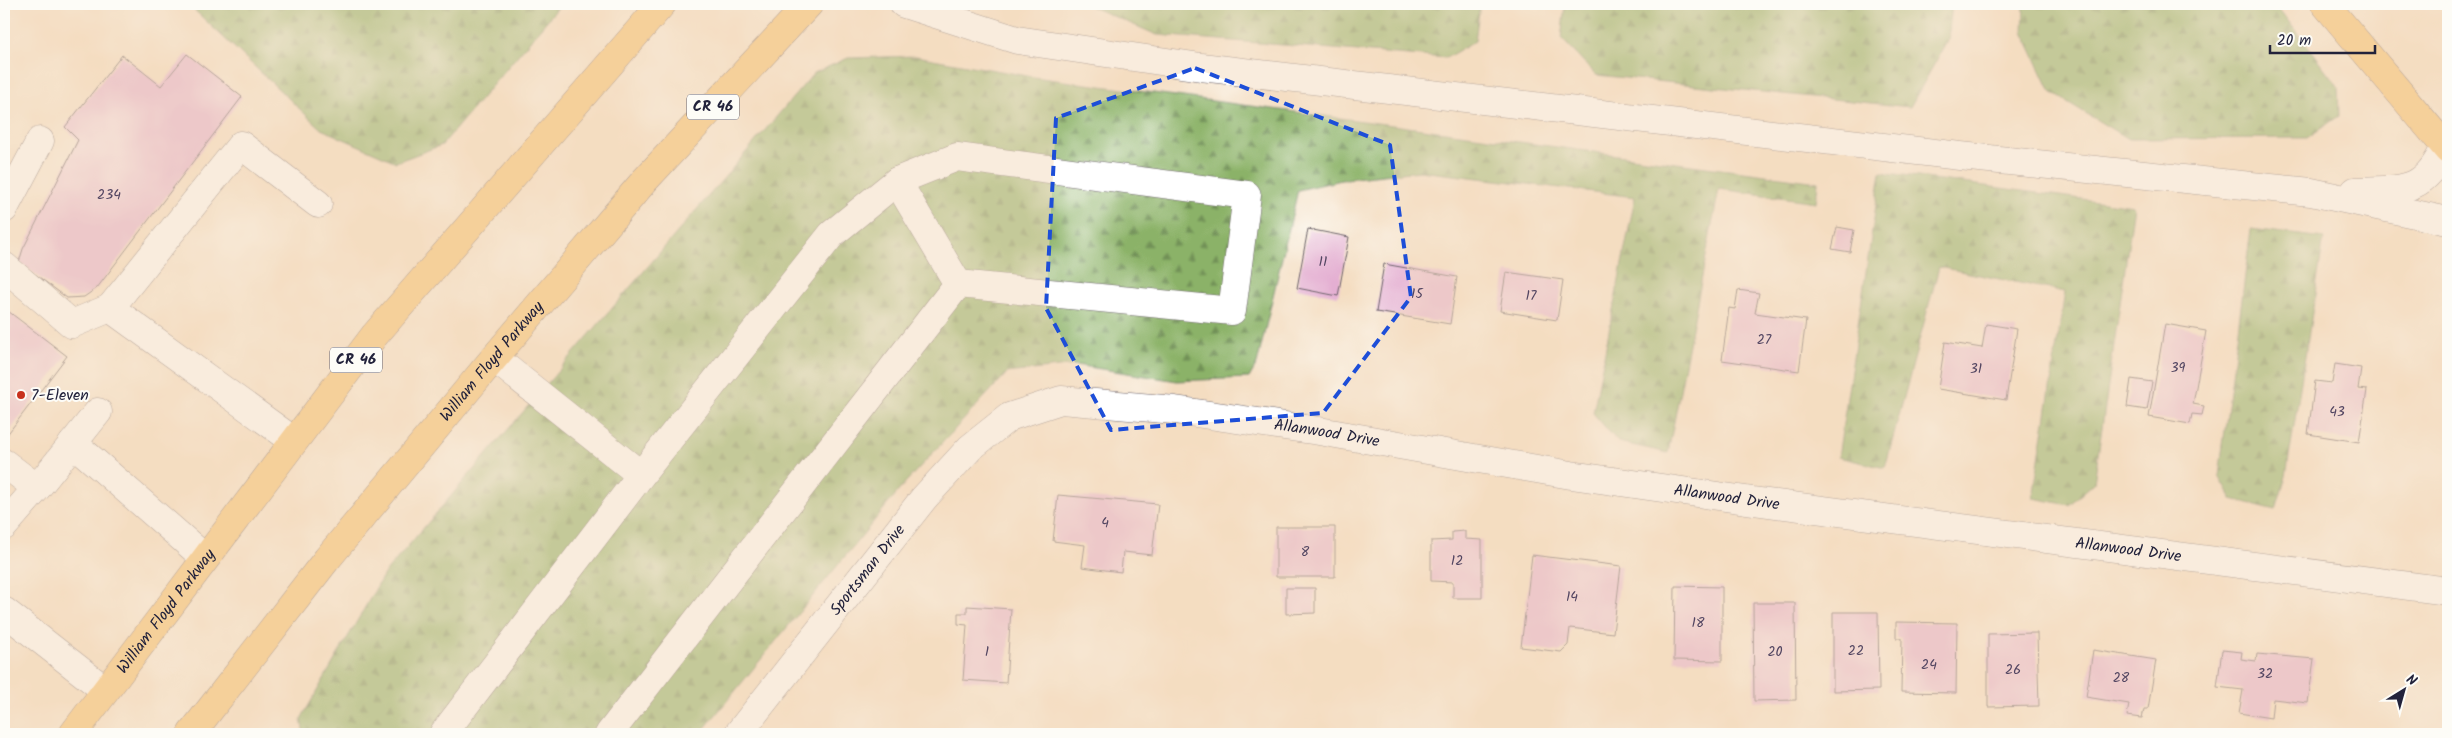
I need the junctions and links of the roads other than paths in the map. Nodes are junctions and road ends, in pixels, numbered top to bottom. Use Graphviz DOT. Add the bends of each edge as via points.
graph roads {
  1 [pos="662,4"];
  2 [pos="809,4"];
  3 [pos="904,4"];
  4 [pos="2325,4"];
  5 [pos="40,141"];
  6 [pos="2447,148"];
  7 [pos="898,181"];
  8 [pos="2311,192"];
  9 [pos="318,204"];
  10 [pos="4,209"];
  11 [pos="2448,221"];
  12 [pos="4,266"];
  13 [pos="958,284"];
  14 [pos="110,308"];
  15 [pos="494,358"];
  16 [pos="98,412"];
  17 [pos="1009,417"];
  18 [pos="294,441"];
  19 [pos="73,443"];
  20 [pos="4,463"];
  21 [pos="641,475"];
  22 [pos="38,488"];
  23 [pos="4,526"];
  24 [pos="205,558"];
  25 [pos="2448,591"];
  26 [pos="4,611"];
  27 [pos="105,690"];
  28 [pos="73,734"];
  29 [pos="191,734"];
  30 [pos="443,734"];
  31 [pos="610,734"];
  32 [pos="738,734"];
  1 -- 18 [label="main road, William Floyd Parkway / CR 46" via="374,336"];
  2 -- 15 [label="main road, William Floyd Parkway / CR 46" via="640,187"];
  3 -- 8 [label="street" via="1017,40 1201,67 1960,156"];
  4 -- 6 [label="main road"];
  5 -- 10 [label="street"];
  6 -- 8 [label="street" via="2425,179 2398,190"];
  7 -- 13 [label="street"];
  7 -- 13 [label="street" via="957,157 1247,196 1232,311"];
  7 -- 21 [label="street" via="832,234"];
  8 -- 11 [label="street"];
  9 -- 14 [label="street" via="242,145"];
  12 -- 14 [label="street" via="72,324"];
  13 -- 31 [label="street"];
  14 -- 18 [label="street"];
  15 -- 21 [label="street"];
  15 -- 29 [label="main road, William Floyd Parkway / CR 46" via="326,559"];
  16 -- 19 [label="street"];
  17 -- 25 [label="street, Allanwood Drive" via="1061,400 1175,410 1753,501"];
  17 -- 32 [label="street, Sportsman Drive" via="970,448 924,498"];
  18 -- 24 [label="main road, William Floyd Parkway / CR 46"];
  19 -- 22 [label="street"];
  19 -- 24 [label="street"];
  20 -- 22 [label="street"];
  21 -- 30 [label="street"];
  22 -- 23 [label="street"];
  24 -- 27 [label="main road, William Floyd Parkway / CR 46"];
  26 -- 27 [label="street"];
  27 -- 28 [label="main road, William Floyd Parkway / CR 46"];
}
